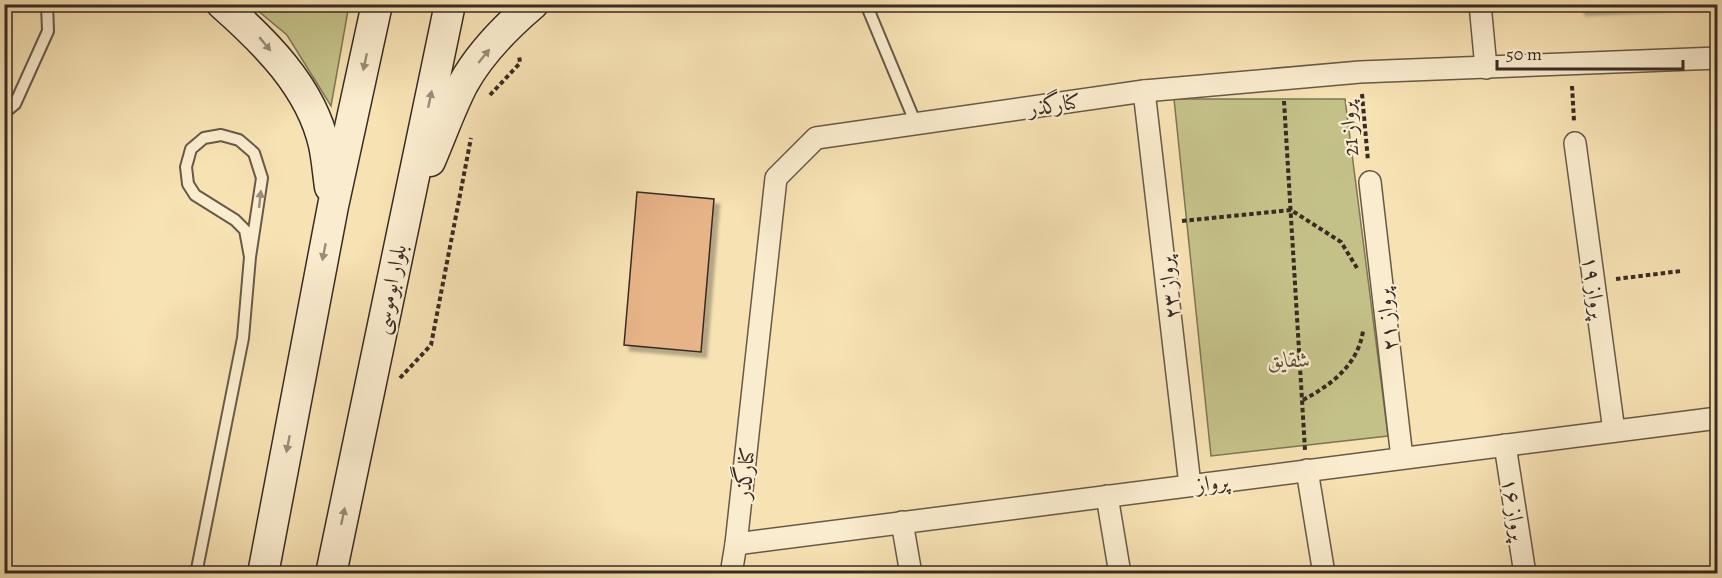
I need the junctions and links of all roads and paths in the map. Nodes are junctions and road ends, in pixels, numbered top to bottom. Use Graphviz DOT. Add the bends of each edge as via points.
graph roads {
  1 [pos="47,4"];
  2 [pos="222,4"];
  3 [pos="377,4"];
  4 [pos="450,4"];
  5 [pos="866,4"];
  6 [pos="1480,4"];
  7 [pos="525,11"];
  8 [pos="1718,58"];
  9 [pos="1571,65"];
  10 [pos="1486,68"];
  11 [pos="1360,72"];
  12 [pos="1283,79"];
  13 [pos="1144,91"];
  14 [pos="486,100"];
  15 [pos="4,113"];
  16 [pos="916,124"];
  17 [pos="475,128"];
  18 [pos="1575,143"];
  19 [pos="1370,182"];
  20 [pos="333,206"];
  21 [pos="1291,210"];
  22 [pos="403,222"];
  23 [pos="1160,223"];
  24 [pos="250,257"];
  25 [pos="1681,271"];
  26 [pos="1359,272"];
  27 [pos="1594,282"];
  28 [pos="1363,329"];
  29 [pos="396,382"];
  30 [pos="1303,400"];
  31 [pos="1718,418"];
  32 [pos="1614,431"];
  33 [pos="1505,445"];
  34 [pos="1402,458"];
  35 [pos="1307,470"];
  36 [pos="1190,485"];
  37 [pos="1107,496"];
  38 [pos="902,522"];
  39 [pos="736,544"];
  40 [pos="196,573"];
  41 [pos="263,573"];
  42 [pos="331,573"];
  43 [pos="731,573"];
  44 [pos="911,573"];
  45 [pos="1120,573"];
  46 [pos="1324,573"];
  47 [pos="1525,573"];
  1 -- 15 [label="lane" via="48,31 15,104"];
  2 -- 20 [label="main road, one-way" via="262,39 304,94 324,144"];
  3 -- 20 [label="main road, one-way"];
  22 -- 4 [label="main road, بلوار ابوموسی, one-way"];
  5 -- 16 [label="lane"];
  6 -- 10 [label="street"];
  7 -- 14 [label="path" via="520,63"];
  22 -- 7 [label="main road, one-way" via="463,84"];
  8 -- 9 [label="street, کنارگذر"];
  9 -- 10 [label="street, کنارگذر"];
  9 -- 18 [label="path"];
  10 -- 11 [label="street, کنارگذر"];
  11 -- 12 [label="street, کنارگذر"];
  11 -- 19 [label="path, پرواز 21"];
  12 -- 13 [label="street, کنارگذر"];
  12 -- 21 [label="path"];
  13 -- 16 [label="street, کنارگذر"];
  13 -- 23 [label="street, پرواز ۲۳"];
  16 -- 39 [label="street, کنارگذر" via="816,138 776,178"];
  17 -- 29 [label="path" via="431,345"];
  18 -- 27 [label="street, پرواز ۱۹"];
  19 -- 34 [label="street, پرواز ۲۱"];
  20 -- 41 [label="main road, one-way"];
  21 -- 23 [label="path"];
  21 -- 26 [label="path" via="1341,242"];
  21 -- 30 [label="path"];
  42 -- 22 [label="main road, بلوار ابوموسی, one-way"];
  23 -- 36 [label="street, پرواز ۲۳"];
  24 -- 24 [label="lane, one-way" via="262,178 254,153 239,140 221,135 204,138 191,149 186,167 188,184 195,195 245,230"];
  24 -- 40 [label="lane" via="243,338"];
  25 -- 27 [label="path"];
  27 -- 32 [label="street, پرواز ۱۹"];
  28 -- 30 [label="path" via="1361,347 1331,385"];
  30 -- 35 [label="path"];
  31 -- 32 [label="street, پرواز"];
  32 -- 33 [label="street, پرواز"];
  33 -- 34 [label="street, پرواز"];
  33 -- 47 [label="street, پرواز ۱۶"];
  34 -- 35 [label="street, پرواز"];
  35 -- 36 [label="street, پرواز"];
  35 -- 46 [label="street"];
  36 -- 37 [label="street, پرواز"];
  37 -- 38 [label="street, پرواز"];
  37 -- 45 [label="street"];
  38 -- 39 [label="street, پرواز"];
  38 -- 44 [label="street"];
  39 -- 43 [label="street"];
}
